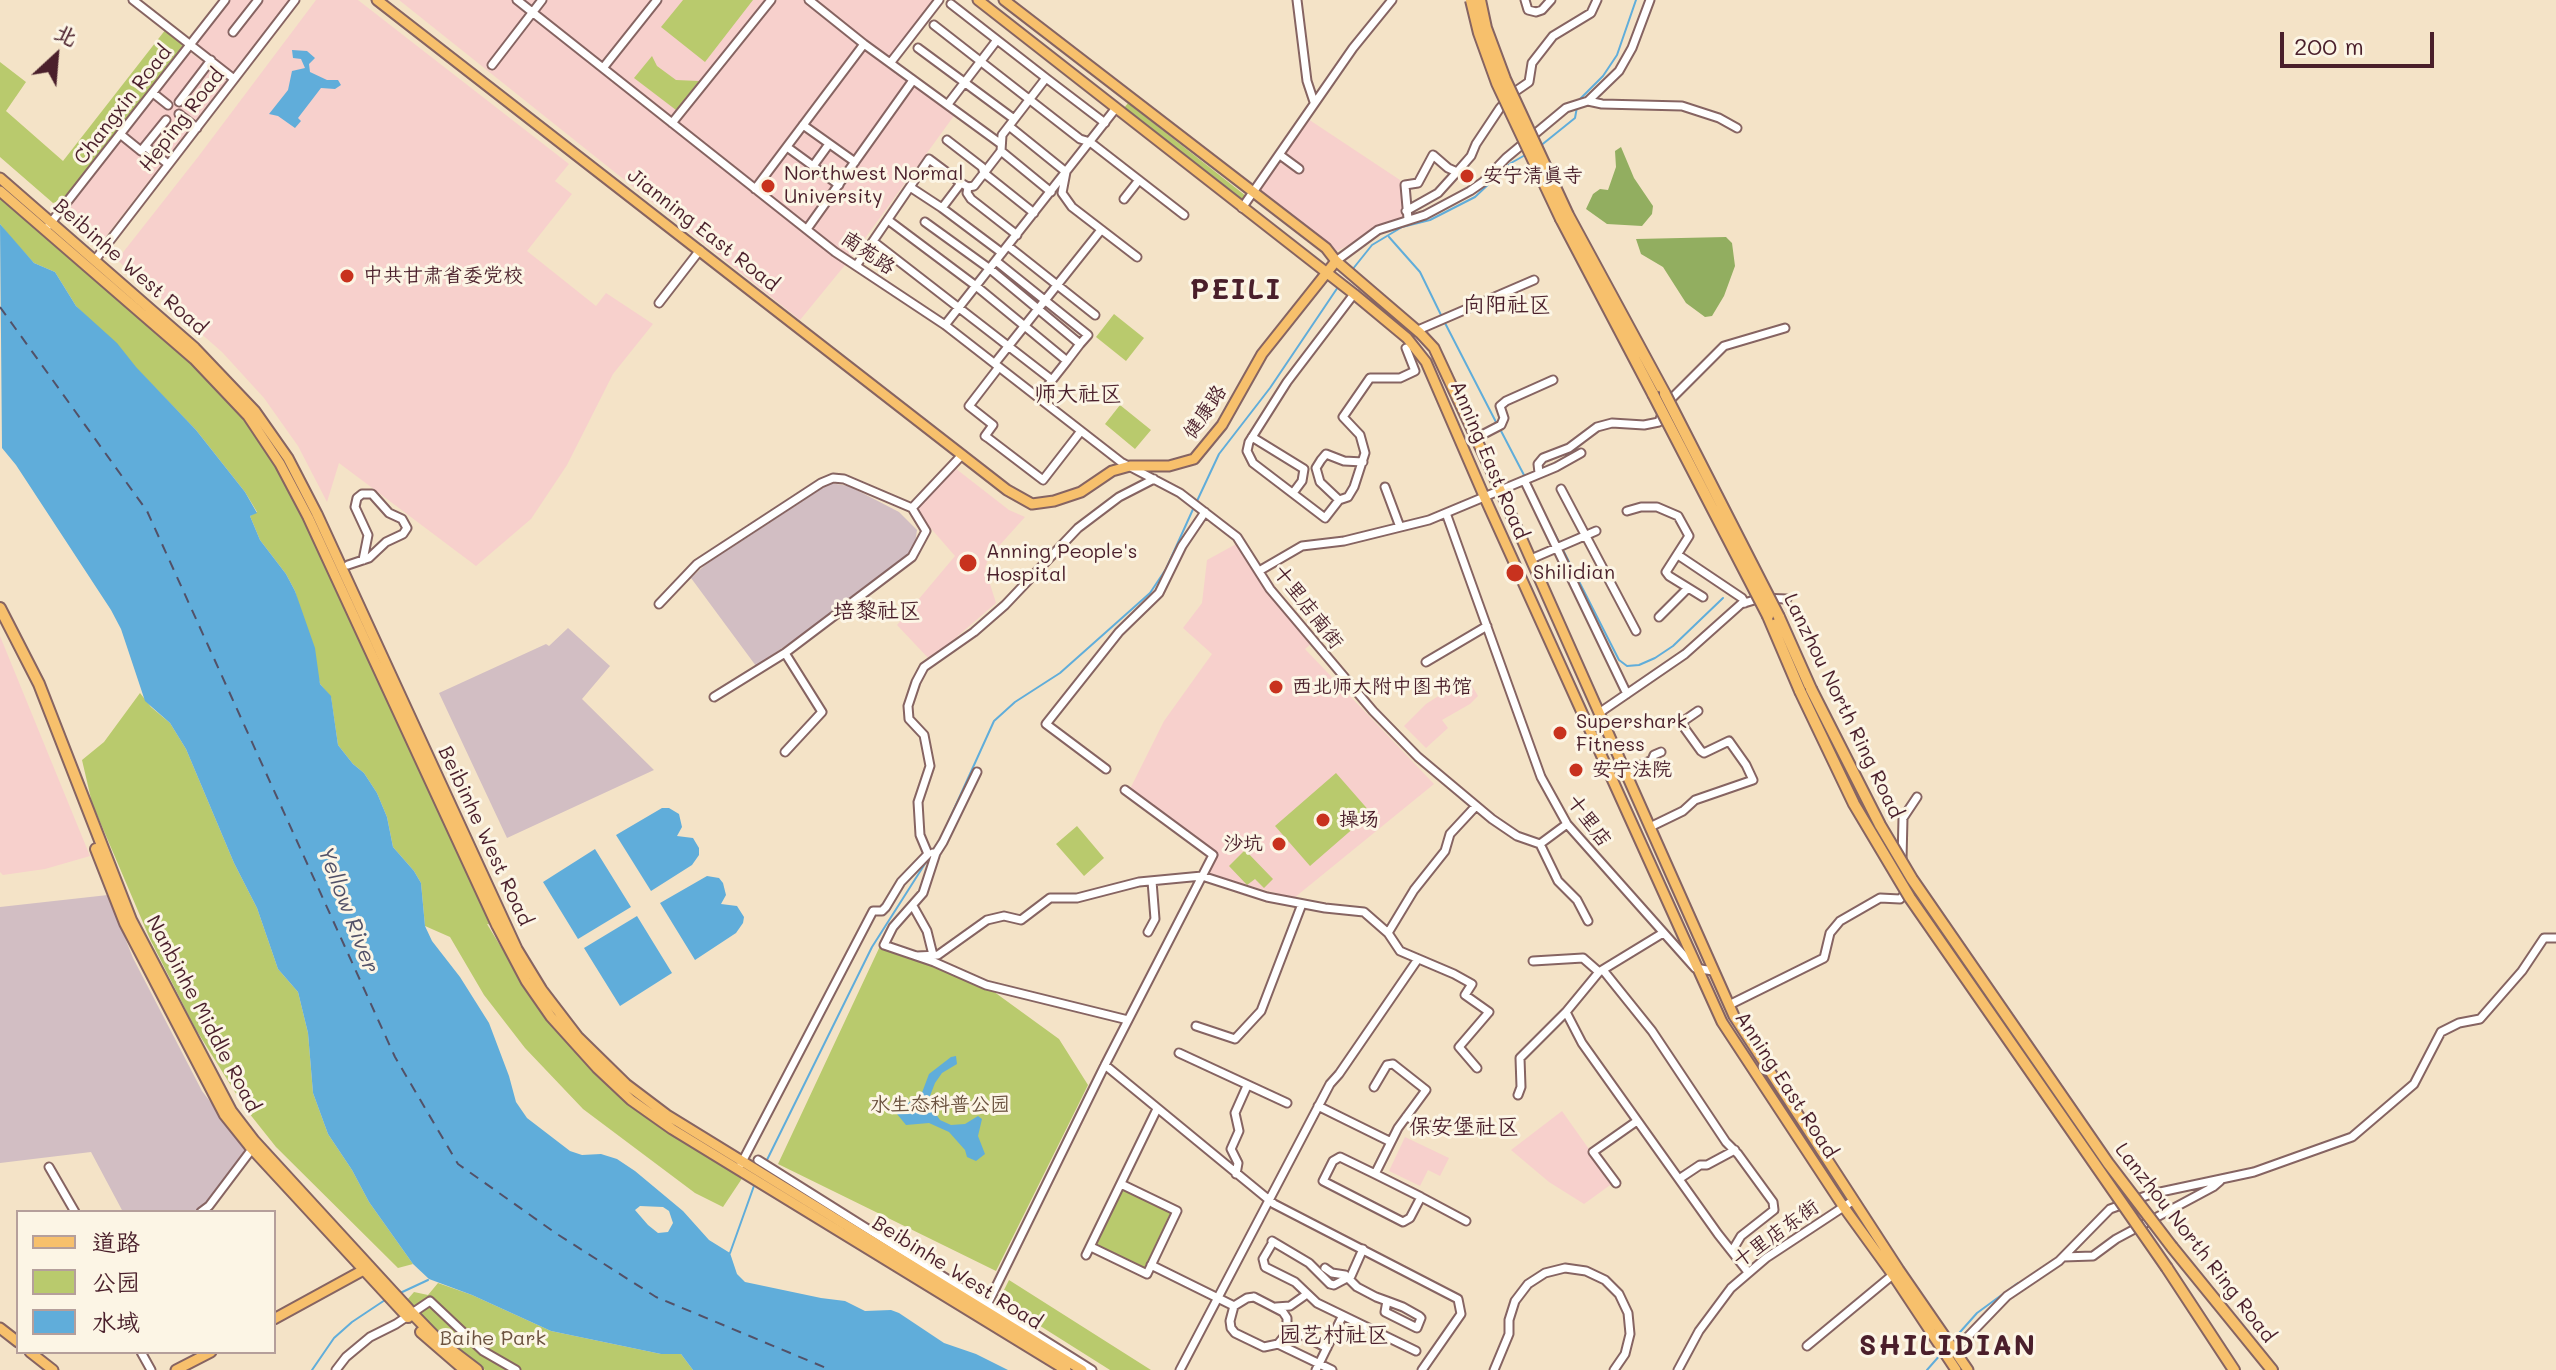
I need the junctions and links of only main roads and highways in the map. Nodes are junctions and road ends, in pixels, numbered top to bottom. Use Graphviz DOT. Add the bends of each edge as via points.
graph roads {
  1 [pos="377,0"];
  2 [pos="978,0"];
  3 [pos="1471,0"];
  4 [pos="1480,0"];
  5 [pos="1006,1"];
  6 [pos="0,178"];
  7 [pos="0,191"];
  8 [pos="1565,217"];
  9 [pos="48,226"];
  10 [pos="1336,261"];
  11 [pos="1327,273"];
  12 [pos="1007,490"];
  13 [pos="0,608"];
  14 [pos="0,619"];
  15 [pos="1806,690"];
  16 [pos="740,1165"];
  17 [pos="765,1175"];
  18 [pos="368,1268"];
  19 [pos="1896,1272"];
  20 [pos="409,1314"];
  21 [pos="276,1318"];
  22 [pos="0,1328"];
  23 [pos="16,1340"];
  24 [pos="1948,1348"];
  25 [pos="33,1354"];
  26 [pos="207,1354"];
  27 [pos="53,1370"];
  28 [pos="176,1370"];
  29 [pos="465,1370"];
  30 [pos="477,1370"];
  31 [pos="1066,1370"];
  32 [pos="1082,1370"];
  33 [pos="1956,1370"];
  34 [pos="1968,1370"];
  35 [pos="2234,1370"];
  36 [pos="2272,1370"];
  1 -- 12 [label="main road, Jianning East Road"];
  2 -- 11 [label="main road, Anning East Road"];
  3 -- 8 [label="highway, Lanzhou North Ring Road, bridge" via="1497,83"];
  4 -- 8 [label="highway, Lanzhou North Ring Road, bridge" via="1505,79"];
  5 -- 10 [label="main road, Anning East Road" via="1288,215"];
  6 -- 9 [label="main road, Beibinhe West Road"];
  7 -- 9 [label="main road, Beibinhe West Road"];
  8 -- 15 [label="highway, Lanzhou North Ring Road, bridge" via="1774,617"];
  9 -- 16 [label="main road, Beibinhe West Road" via="95,260 227,379 255,411 288,458 317,514 517,949 542,990 578,1037 626,1084"];
  9 -- 16 [label="main road, Beibinhe West Road" via="194,359 248,416 280,464 497,926 551,1017 631,1100"];
  10 -- 11 [label="main road, 健康路"];
  10 -- 19 [label="main road, Anning East Road" via="1434,348 1729,1005"];
  11 -- 12 [label="main road, 健康路" via="1262,354 1222,425 1194,459 1112,471 1081,492 1041,504"];
  11 -- 19 [label="main road, Anning East Road" via="1407,338 1426,362 1722,1022 1843,1206"];
  13 -- 18 [label="highway, Nanbinhe Middle Road" via="39,684 131,920 231,1111"];
  14 -- 18 [label="highway, Nanbinhe Middle Road" via="34,685 125,923 225,1115"];
  15 -- 35 [label="highway, Lanzhou North Ring Road, bridge" via="1854,804 1910,898"];
  15 -- 36 [label="highway, Lanzhou North Ring Road, bridge" via="1912,879 2108,1163"];
  16 -- 17 [label="main road, Beibinhe West Road"];
  17 -- 31 [label="main road, Beibinhe West Road"];
  17 -- 32 [label="main road, Beibinhe West Road"];
  18 -- 20 [label="highway, Nanbinhe Middle Road"];
  18 -- 21 [label="main road"];
  19 -- 24 [label="main road, Anning East Road"];
  20 -- 29 [label="highway, Nanbinhe Middle Road" via="434,1346"];
  20 -- 30 [label="highway, Nanbinhe Middle Road"];
  22 -- 23 [label="main road"];
  24 -- 33 [label="main road, Anning East Road"];
  24 -- 34 [label="main road, Anning East Road"];
  25 -- 27 [label="main road"];
  26 -- 28 [label="main road"];
}
